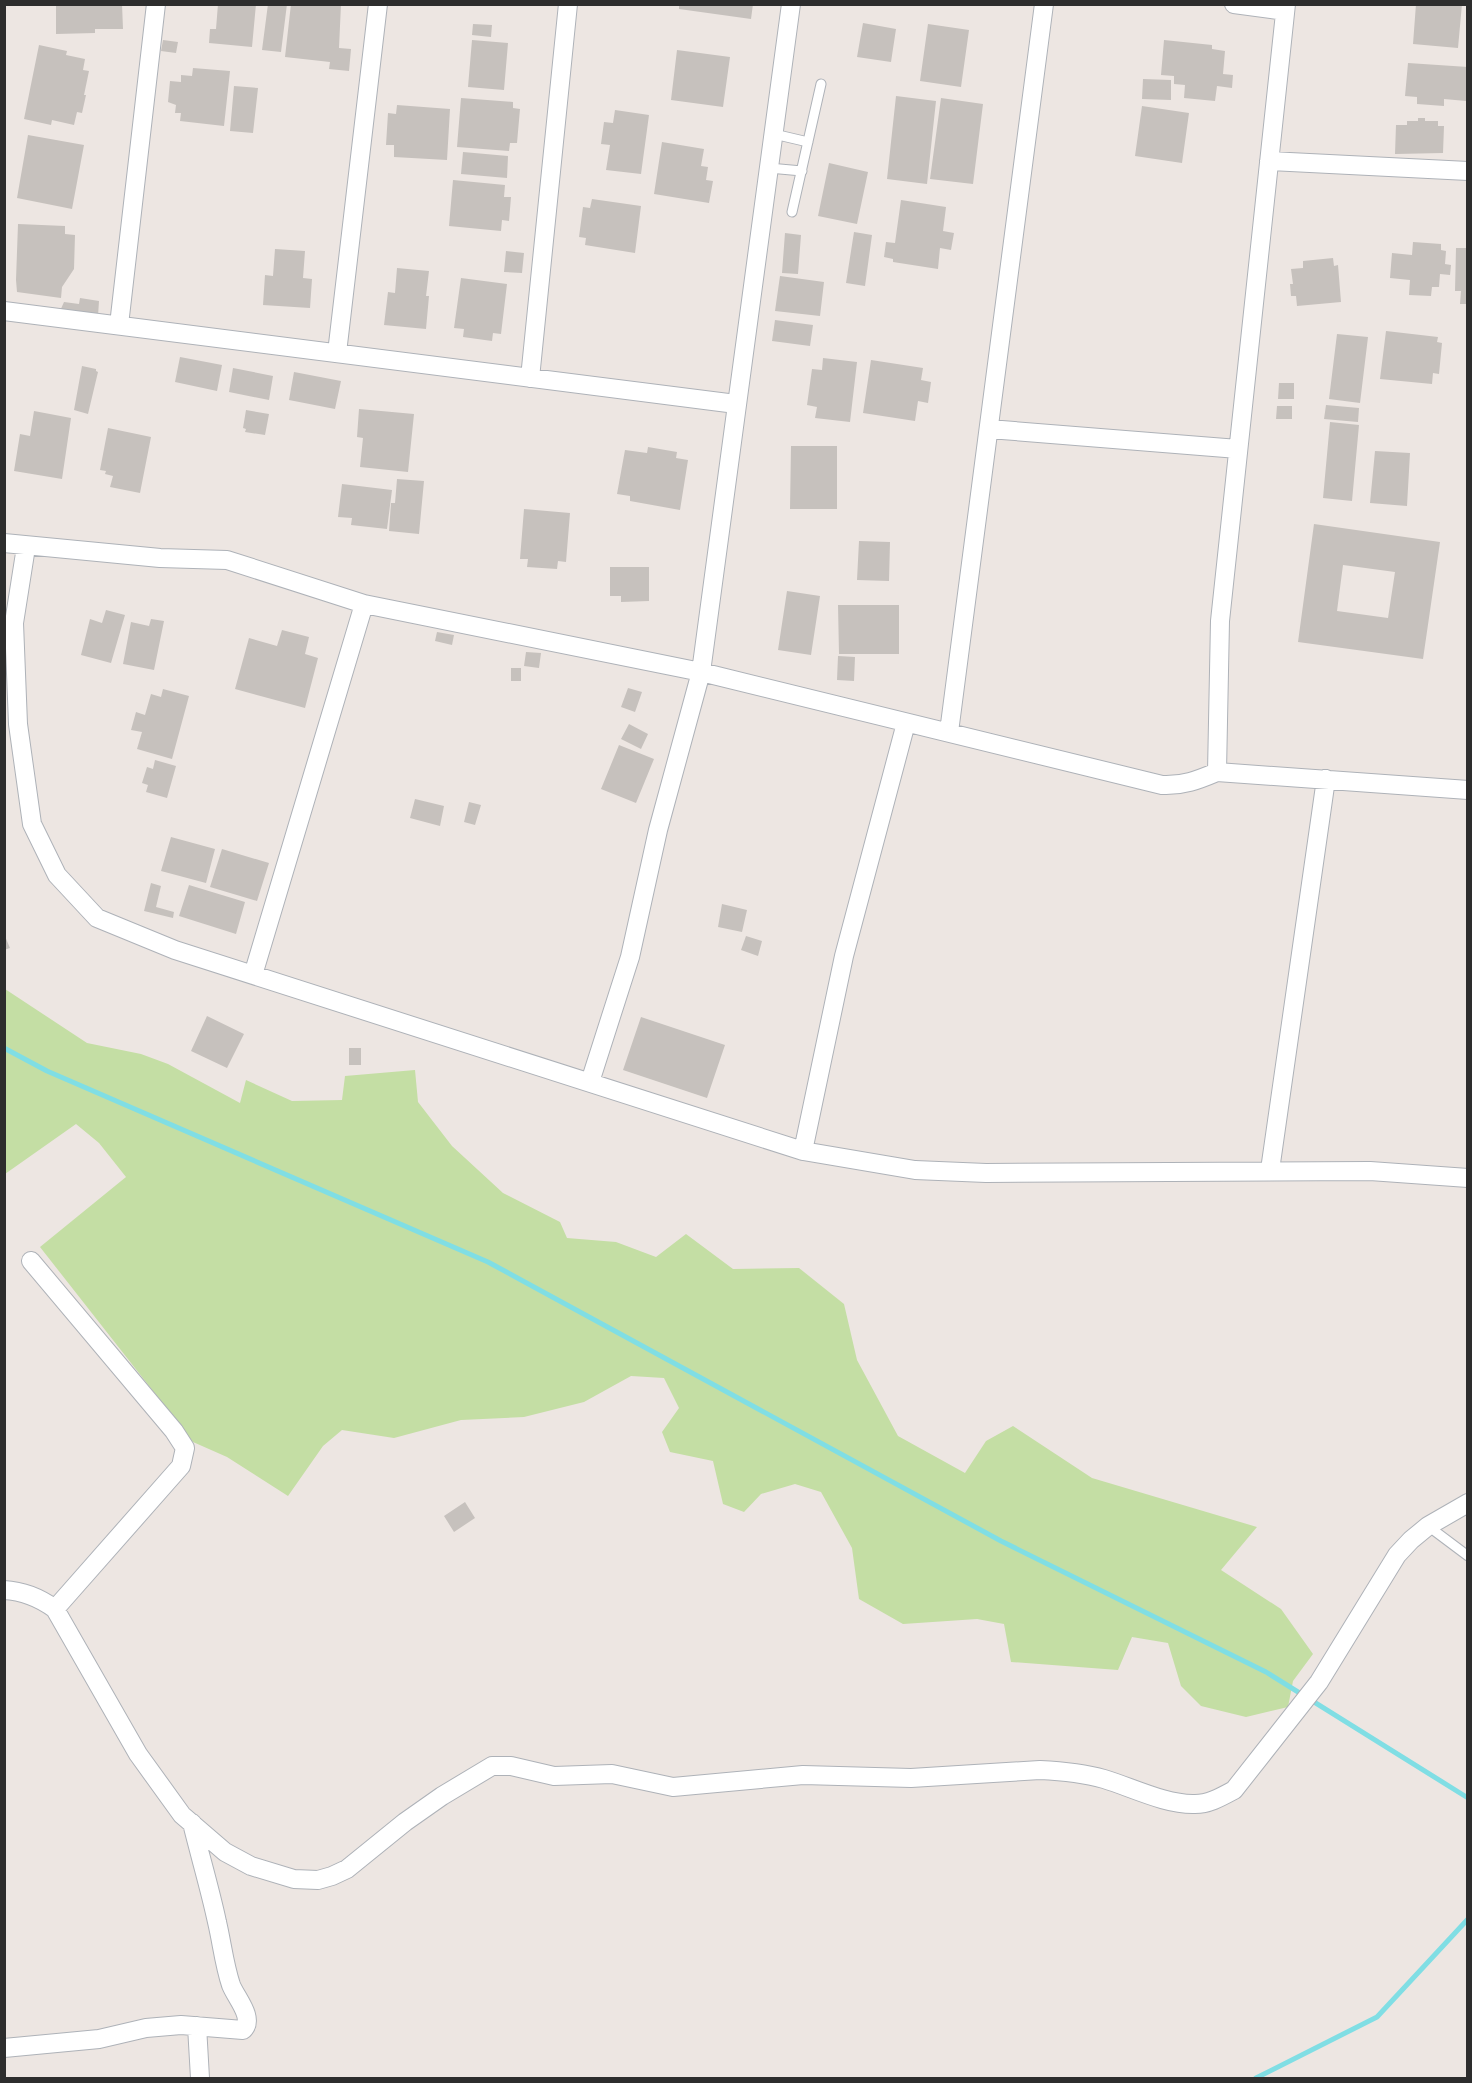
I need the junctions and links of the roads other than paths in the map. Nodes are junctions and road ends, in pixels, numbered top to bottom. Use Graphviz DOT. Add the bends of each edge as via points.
graph roads {
  1 [pos="156,4"];
  2 [pos="378,4"];
  3 [pos="568,4"];
  4 [pos="791,4"];
  5 [pos="1044,4"];
  6 [pos="1234,4"];
  7 [pos="1286,8"];
  8 [pos="821,84"];
  9 [pos="774,134"];
  10 [pos="808,142"];
  11 [pos="1269,161"];
  12 [pos="769,168"];
  13 [pos="802,171"];
  14 [pos="1467,171"];
  15 [pos="792,212"];
  16 [pos="4,311"];
  17 [pos="119,325"];
  18 [pos="337,353"];
  19 [pos="530,378"];
  20 [pos="736,404"];
  21 [pos="988,429"];
  22 [pos="1238,449"];
  23 [pos="4,543"];
  24 [pos="26,547"];
  25 [pos="364,604"];
  26 [pos="701,672"];
  27 [pos="906,723"];
  28 [pos="949,732"];
  29 [pos="1217,772"];
  30 [pos="1326,779"];
  31 [pos="1467,790"];
  32 [pos="253,975"];
  33 [pos="590,1082"];
  34 [pos="803,1151"];
  35 [pos="1270,1170"];
  36 [pos="1467,1178"];
  37 [pos="31,1260"];
  38 [pos="1467,1503"];
  39 [pos="1428,1526"];
  40 [pos="1467,1556"];
  41 [pos="4,1590"];
  42 [pos="55,1609"];
  43 [pos="192,1823"];
  44 [pos="197,2026"];
  45 [pos="4,2048"];
  46 [pos="200,2079"];
  1 -- 17 [label="street"];
  2 -- 18 [label="street"];
  3 -- 19 [label="street"];
  4 -- 9 [label="street"];
  5 -- 21 [label="street"];
  6 -- 7 [label="street"];
  7 -- 11 [label="street"];
  8 -- 10 [label="lane"];
  9 -- 10 [label="lane"];
  9 -- 12 [label="street"];
  10 -- 13 [label="lane"];
  11 -- 14 [label="street"];
  11 -- 22 [label="street"];
  12 -- 13 [label="lane"];
  12 -- 20 [label="street"];
  13 -- 15 [label="lane"];
  16 -- 17 [label="street"];
  17 -- 18 [label="street"];
  18 -- 19 [label="street"];
  19 -- 20 [label="street"];
  20 -- 26 [label="street"];
  21 -- 22 [label="street"];
  21 -- 28 [label="street"];
  22 -- 29 [label="street" via="1220,621"];
  23 -- 24 [label="street"];
  24 -- 25 [label="street" via="227,560"];
  24 -- 32 [label="street" via="14,623 18,724 32,824 57,875 97,918 175,950"];
  25 -- 26 [label="street"];
  25 -- 32 [label="street"];
  26 -- 27 [label="street"];
  26 -- 33 [label="street" via="658,830 630,957"];
  27 -- 28 [label="street"];
  27 -- 34 [label="street" via="844,956"];
  28 -- 29 [label="street" via="1162,785 1192,783"];
  29 -- 30 [label="street"];
  30 -- 31 [label="street"];
  30 -- 35 [label="street"];
  32 -- 33 [label="street"];
  33 -- 34 [label="street"];
  34 -- 35 [label="street" via="915,1170 962,1172"];
  35 -- 36 [label="street" via="1370,1171"];
  37 -- 42 [label="street" via="184,1448 181,1466"];
  38 -- 39 [label="street"];
  39 -- 40 [label="lane"];
  39 -- 43 [label="street" via="1397,1555 1319,1682 1234,1790 1216,1800 1174,1802 1058,1770 911,1778 803,1775 673,1787 612,1774 554,1776 503,1765 492,1766 442,1796 346,1869 318,1880 294,1879 251,1866 225,1852"];
  41 -- 42 [label="street" via="24,1593"];
  42 -- 43 [label="street" via="138,1754"];
  43 -- 44 [label="street" via="232,1987 248,2019 243,2030"];
  44 -- 45 [label="street" via="146,2028 99,2039"];
  44 -- 46 [label="street"];
}
